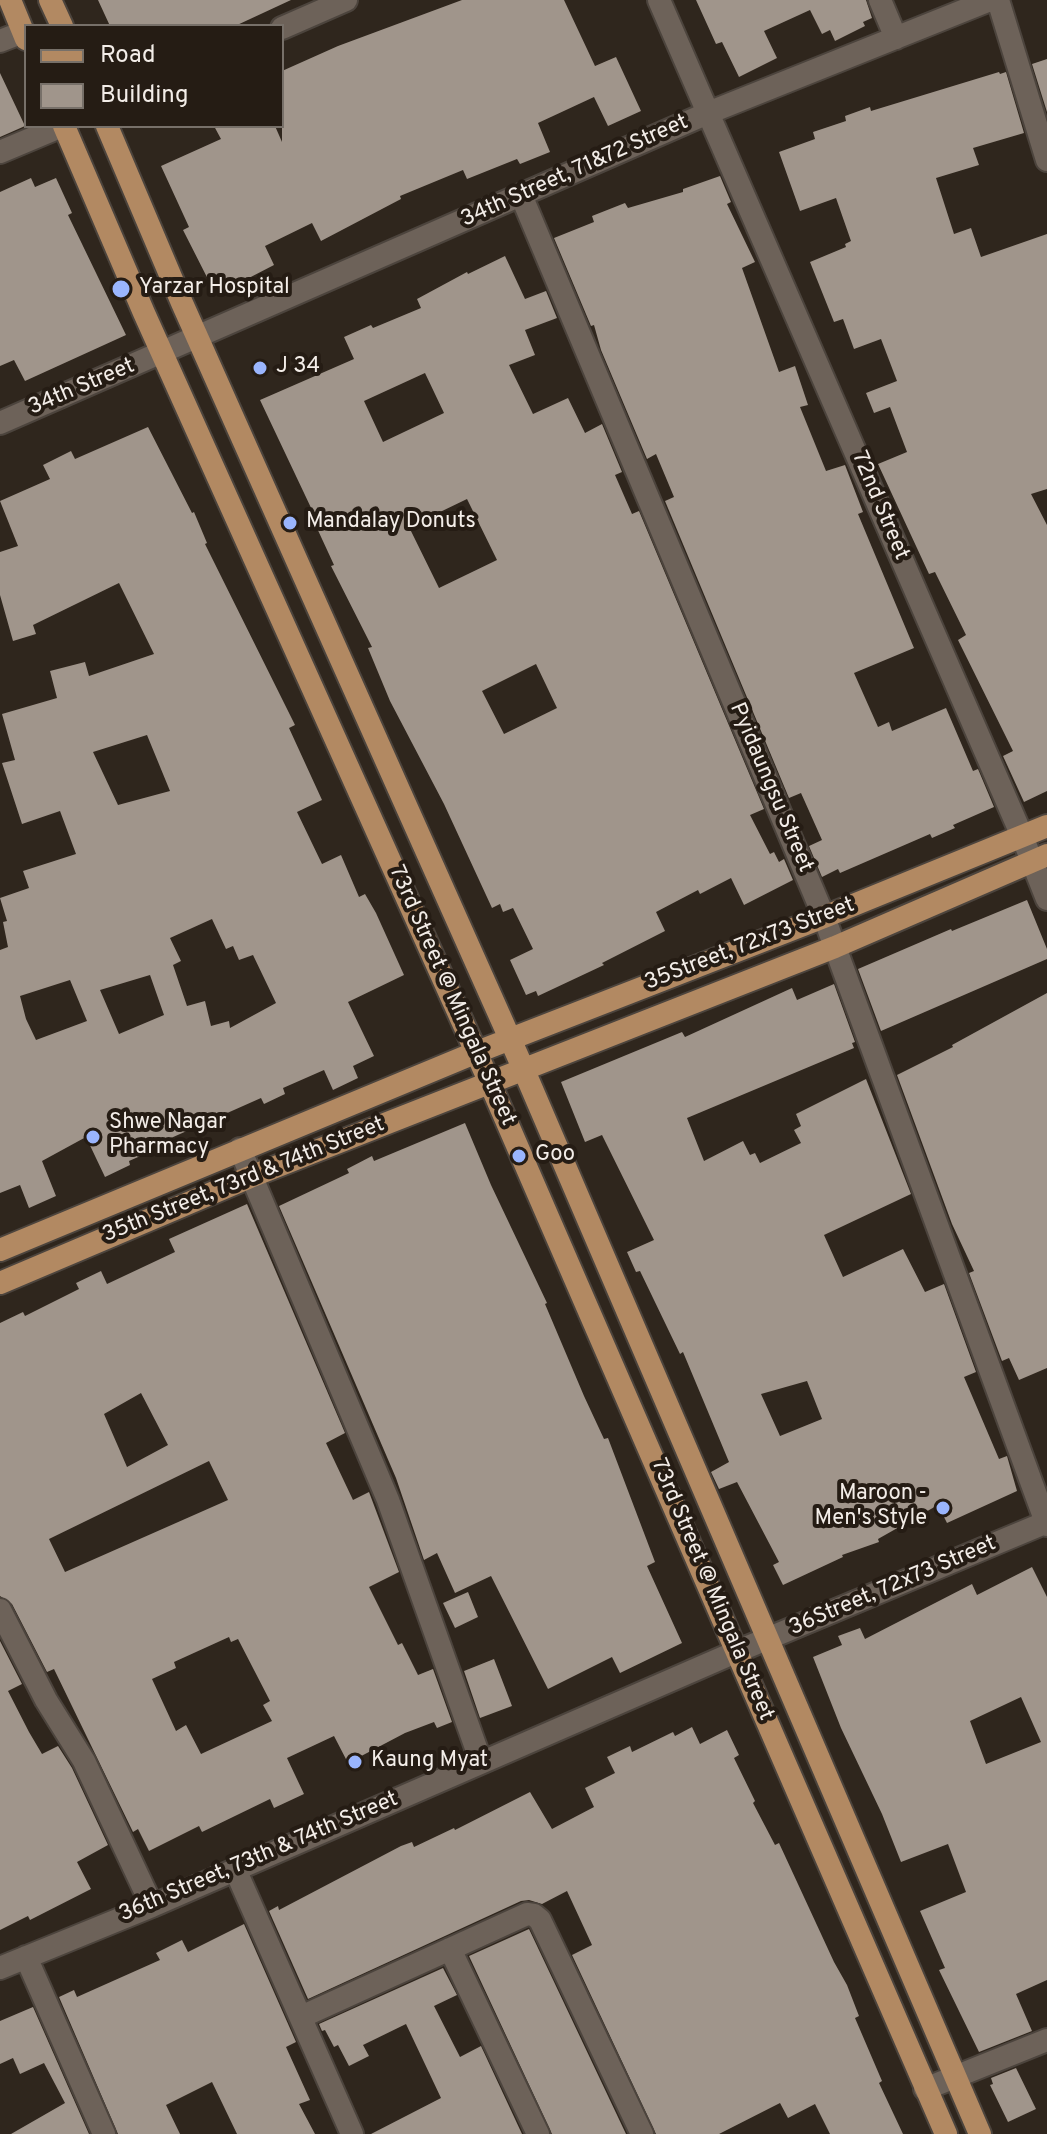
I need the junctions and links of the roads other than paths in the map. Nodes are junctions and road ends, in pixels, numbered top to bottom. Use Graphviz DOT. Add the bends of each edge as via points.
graph roads {
  1 [pos="10,0"];
  2 [pos="50,0"];
  3 [pos="346,0"];
  4 [pos="659,0"];
  5 [pos="880,0"];
  6 [pos="990,0"];
  7 [pos="998,0"];
  8 [pos="61,24"];
  9 [pos="284,27"];
  10 [pos="24,35"];
  11 [pos="896,38"];
  12 [pos="0,41"];
  13 [pos="708,113"];
  14 [pos="58,128"];
  15 [pos="64,128"];
  16 [pos="108,128"];
  17 [pos="0,152"];
  18 [pos="1047,160"];
  19 [pos="521,195"];
  20 [pos="198,337"];
  21 [pos="163,352"];
  22 [pos="0,423"];
  23 [pos="1047,826"];
  24 [pos="1022,836"];
  25 [pos="1040,858"];
  26 [pos="1047,899"];
  27 [pos="824,917"];
  28 [pos="835,947"];
  29 [pos="510,1038"];
  30 [pos="477,1052"];
  31 [pos="523,1068"];
  32 [pos="489,1081"];
  33 [pos="240,1149"];
  34 [pos="250,1177"];
  35 [pos="0,1250"];
  36 [pos="0,1283"];
  37 [pos="1047,1523"];
  38 [pos="0,1610"];
  39 [pos="768,1639"];
  40 [pos="738,1651"];
  41 [pos="481,1762"];
  42 [pos="235,1869"];
  43 [pos="152,1906"];
  44 [pos="450,1949"];
  45 [pos="26,1957"];
  46 [pos="0,1968"];
  47 [pos="301,2017"];
  48 [pos="1047,2040"];
  49 [pos="955,2076"];
  50 [pos="925,2089"];
  51 [pos="104,2134"];
  52 [pos="352,2134"];
  53 [pos="538,2134"];
  54 [pos="642,2134"];
  55 [pos="946,2134"];
  56 [pos="980,2134"];
  1 -- 10 [label="main road"];
  2 -- 8 [label="main road"];
  3 -- 9 [label="street"];
  4 -- 13 [label="street, 72nd Street"];
  5 -- 11 [label="street"];
  6 -- 11 [label="street, 34th Street, 71&72 Street"];
  7 -- 18 [label="street"];
  10 -- 12 [label="street"];
  11 -- 13 [label="street, 34th Street, 71&72 Street"];
  13 -- 19 [label="street, 34th Street, 71&72 Street"];
  13 -- 24 [label="street, 72nd Street"];
  14 -- 17 [label="street"];
  15 -- 21 [label="main road, 73rd Street @ Mingala Street"];
  16 -- 20 [label="main road, 73rd Street @ Mingala Street"];
  19 -- 20 [label="street, 34th Street, 71&72 Street"];
  19 -- 27 [label="street, Pyidaungsu Street"];
  20 -- 21 [label="street, 34th Street, 71&72 Street"];
  20 -- 29 [label="main road, 73rd Street @ Mingala Street"];
  21 -- 22 [label="street, 34th Street"];
  21 -- 30 [label="main road, 73rd Street @ Mingala Street"];
  23 -- 24 [label="main road, 35Street, 72x73 Street"];
  24 -- 25 [label="street, 72nd Street"];
  24 -- 27 [label="main road, 35Street, 72x73 Street"];
  25 -- 26 [label="street, 72nd Street"];
  25 -- 28 [label="main road, 35Street, 72x73 Street"];
  27 -- 28 [label="street, Pyidaungsu Street"];
  27 -- 29 [label="main road, 35Street, 72x73 Street"];
  28 -- 31 [label="main road, 35Street, 72x73 Street"];
  28 -- 37 [label="street, Pyidaungsu Street"];
  29 -- 30 [label="main road, 35Street, 72x73 Street"];
  29 -- 31 [label="main road, 73rd Street @ Mingala Street"];
  30 -- 32 [label="main road, 73rd Street @ Mingala Street"];
  30 -- 33 [label="main road, 35th Street, 73rd & 74th Street"];
  31 -- 32 [label="main road, 35Street, 72x73 Street"];
  31 -- 39 [label="main road, 73rd Street @ Mingala Street"];
  32 -- 34 [label="main road, 35th Street, 73rd & 74th Street"];
  32 -- 40 [label="main road, 73rd Street @ Mingala Street"];
  33 -- 34 [label="street"];
  33 -- 35 [label="main road, 35th Street, 73rd & 74th Street"];
  34 -- 36 [label="main road, 35th Street, 73rd & 74th Street"];
  34 -- 41 [label="street" via="388,1500"];
  37 -- 39 [label="street, 36Street, 72x73 Street"];
  38 -- 43 [label="street" via="84,1761"];
  39 -- 40 [label="street, 36Street, 72x73 Street"];
  39 -- 49 [label="main road, 73rd Street @ Mingala Street"];
  40 -- 41 [label="street, 36th Street, 73th & 74th Street"];
  40 -- 50 [label="main road, 73rd Street @ Mingala Street"];
  41 -- 42 [label="street, 36th Street, 73th & 74th Street"];
  42 -- 43 [label="street, 36th Street, 73th & 74th Street"];
  42 -- 47 [label="street"];
  43 -- 45 [label="street, 36th Street, 73th & 74th Street"];
  44 -- 47 [label="street"];
  44 -- 53 [label="street"];
  44 -- 54 [label="street" via="527,1914 540,1920"];
  45 -- 46 [label="street, 36th Street, 73th & 74th Street"];
  45 -- 51 [label="street"];
  47 -- 52 [label="street"];
  48 -- 49 [label="street"];
  49 -- 50 [label="street"];
  49 -- 56 [label="main road, 73rd Street @ Mingala Street"];
  50 -- 55 [label="main road, 73rd Street @ Mingala Street"];
}
